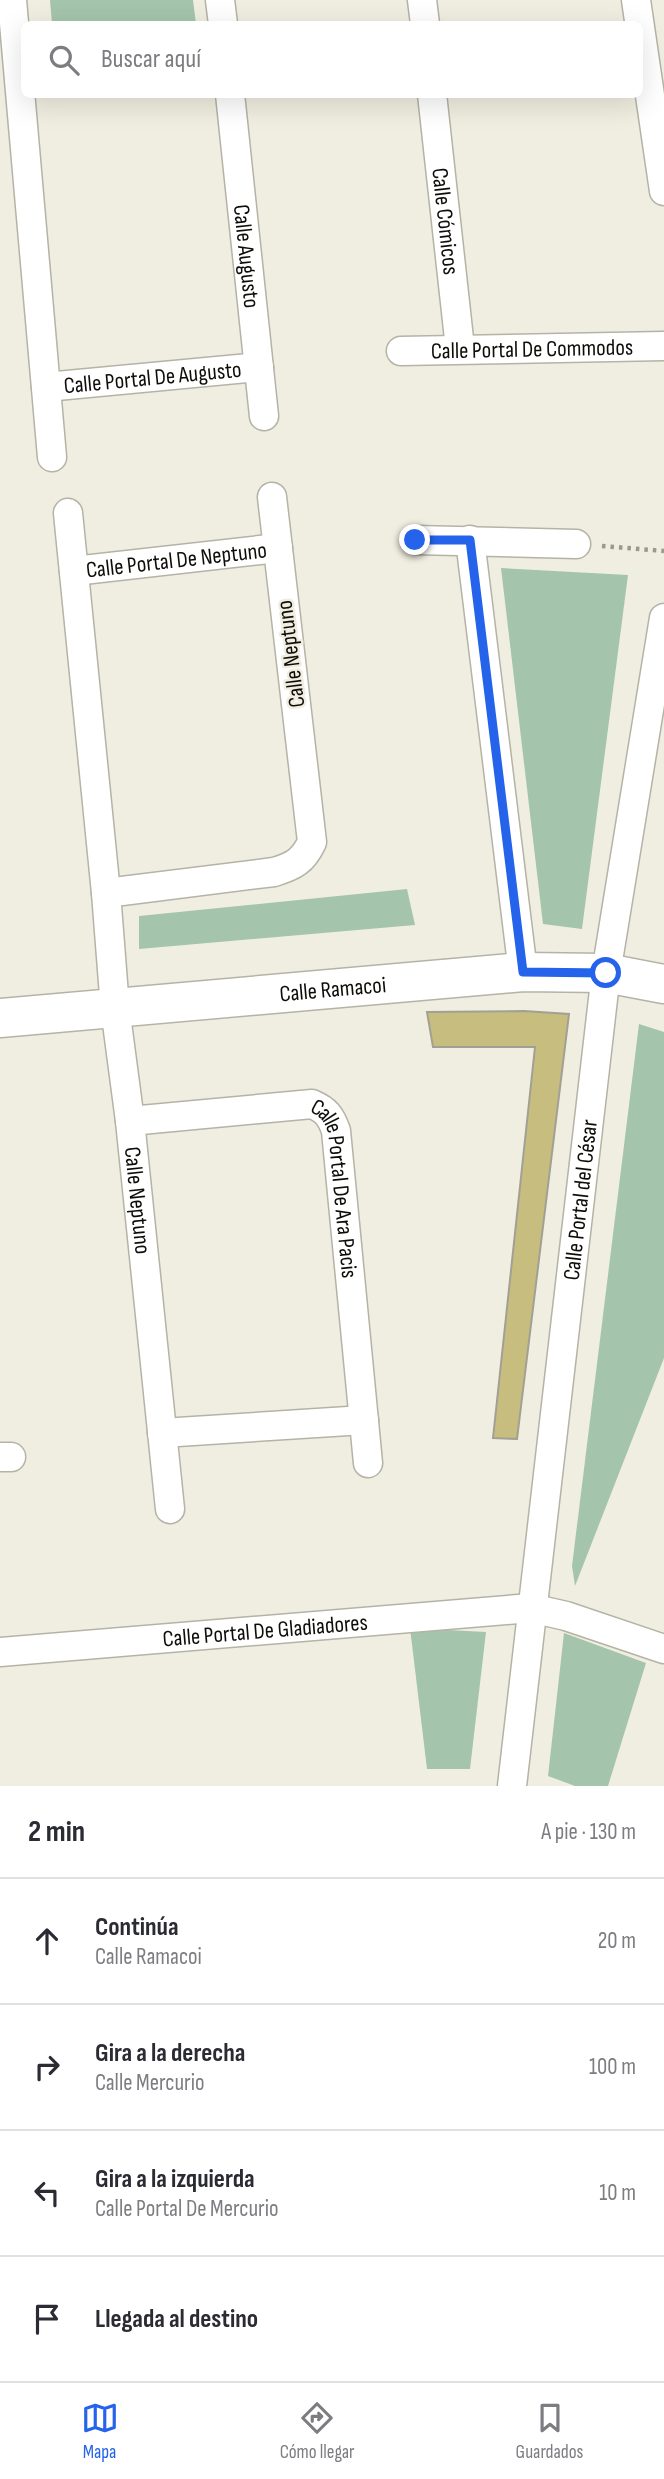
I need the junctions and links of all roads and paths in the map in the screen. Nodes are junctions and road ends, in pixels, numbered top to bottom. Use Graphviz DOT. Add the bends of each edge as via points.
graph roads {
  1 [pos="12,0"];
  2 [pos="220,0"];
  3 [pos="422,0"];
  4 [pos="636,0"];
  5 [pos="223,21"];
  6 [pos="425,21"];
  7 [pos="639,21"];
  8 [pos="643,48"];
  9 [pos="230,98"];
  10 [pos="432,98"];
  11 [pos="664,191"];
  12 [pos="664,345"];
  13 [pos="460,348"];
  14 [pos="401,351"];
  15 [pos="259,367"];
  16 [pos="46,387"];
  17 [pos="264,416"];
  18 [pos="52,457"];
  19 [pos="272,497"];
  20 [pos="68,513"];
  21 [pos="415,540"];
  22 [pos="470,540"];
  23 [pos="576,544"];
  24 [pos="278,548"];
  25 [pos="664,551"];
  26 [pos="74,571"];
  27 [pos="664,618"];
  28 [pos="106,893"];
  29 [pos="523,972"];
  30 [pos="606,973"];
  31 [pos="664,984"];
  32 [pos="115,1008"];
  33 [pos="0,1018"];
  34 [pos="130,1121"];
  35 [pos="364,1420"];
  36 [pos="163,1433"];
  37 [pos="368,1463"];
  38 [pos="170,1509"];
  39 [pos="531,1608"];
  40 [pos="664,1649"];
  41 [pos="0,1651"];
  42 [pos="512,1786"];
  1 -- 16 [label="street"];
  2 -- 5 [label="street"];
  3 -- 6 [label="street"];
  4 -- 7 [label="street"];
  8 -- 11 [label="street"];
  9 -- 15 [label="street, Calle Augusto"];
  10 -- 13 [label="street, Calle Cómicos"];
  12 -- 13 [label="street, Calle Portal De Commodos"];
  13 -- 14 [label="street, Calle Portal De Commodos"];
  15 -- 16 [label="street, Calle Portal De Augusto"];
  15 -- 17 [label="street, Calle Augusto"];
  16 -- 18 [label="street"];
  19 -- 24 [label="street, Calle Neptuno"];
  20 -- 26 [label="street, Calle Neptuno"];
  21 -- 22 [label="street"];
  22 -- 23 [label="street"];
  22 -- 29 [label="street"];
  23 -- 25 [label="path"];
  24 -- 26 [label="street, Calle Portal De Neptuno"];
  24 -- 28 [label="street, Calle Neptuno" via="312,842 295,865 274,872"];
  26 -- 28 [label="street, Calle Neptuno"];
  27 -- 30 [label="street, Calle Portal del César"];
  28 -- 32 [label="street, Calle Neptuno"];
  29 -- 30 [label="street, Calle Ramacoi"];
  29 -- 32 [label="street, Calle Ramacoi"];
  30 -- 31 [label="street, Calle Ramacoi"];
  30 -- 39 [label="street, Calle Portal del César"];
  32 -- 33 [label="street, Calle Ramacoi"];
  32 -- 34 [label="street, Calle Neptuno"];
  34 -- 35 [label="street, Calle Portal De Ara Pacis" via="312,1104 325,1110 335,1131"];
  34 -- 36 [label="street, Calle Neptuno"];
  35 -- 36 [label="street"];
  35 -- 37 [label="street, Calle Portal De Ara Pacis"];
  36 -- 38 [label="street, Calle Neptuno"];
  39 -- 40 [label="street, Calle Portal De Gladiadores"];
  39 -- 41 [label="street, Calle Portal De Gladiadores"];
  39 -- 42 [label="street, Calle Portal del César"];
}
